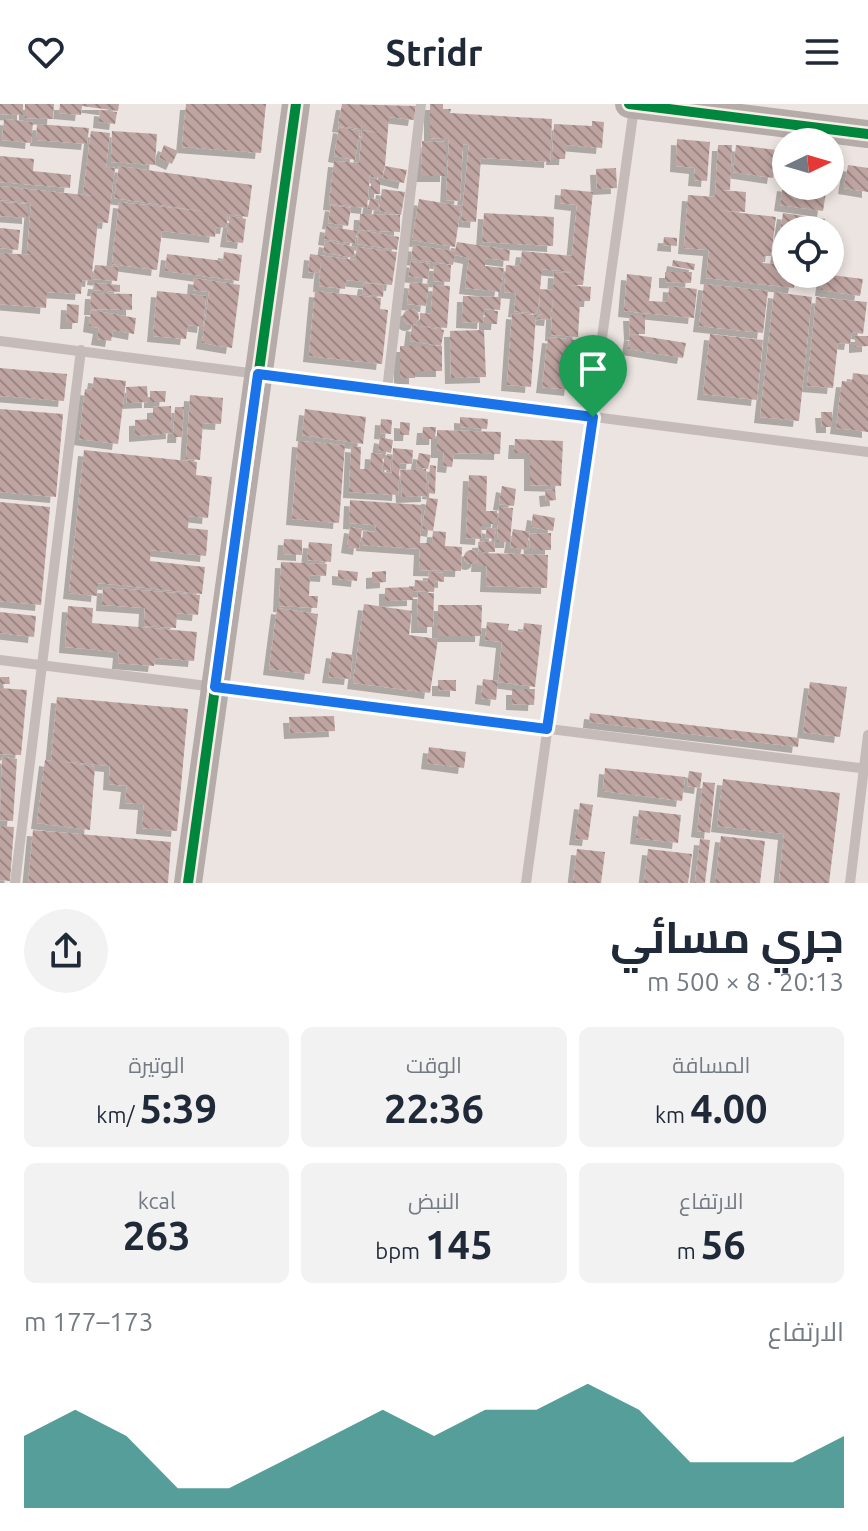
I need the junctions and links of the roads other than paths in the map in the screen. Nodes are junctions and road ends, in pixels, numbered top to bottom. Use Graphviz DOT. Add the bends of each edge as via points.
graph roads {
  1 [pos="296,104"];
  2 [pos="421,104"];
  3 [pos="633,104"];
  4 [pos="868,134"];
  5 [pos="0,341"];
  6 [pos="81,350"];
  7 [pos="258,374"];
  8 [pos="387,390"];
  9 [pos="593,417"];
  10 [pos="868,452"];
  11 [pos="0,660"];
  12 [pos="42,666"];
  13 [pos="215,687"];
  14 [pos="547,729"];
  15 [pos="868,735"];
  16 [pos="866,769"];
  17 [pos="15,883"];
  18 [pos="188,883"];
  19 [pos="526,883"];
  20 [pos="850,883"];
  1 -- 7 [label="street"];
  2 -- 8 [label="lane"];
  3 -- 4 [label="street"];
  3 -- 9 [label="lane"];
  5 -- 6 [label="lane"];
  6 -- 7 [label="lane"];
  6 -- 12 [label="lane"];
  7 -- 8 [label="lane"];
  7 -- 13 [label="street"];
  8 -- 9 [label="lane"];
  9 -- 10 [label="lane"];
  9 -- 14 [label="lane"];
  11 -- 12 [label="lane"];
  12 -- 13 [label="lane"];
  12 -- 17 [label="lane"];
  13 -- 14 [label="lane"];
  13 -- 18 [label="street"];
  14 -- 16 [label="lane"];
  14 -- 19 [label="lane"];
  15 -- 16 [label="lane"];
  16 -- 20 [label="lane"];
}
